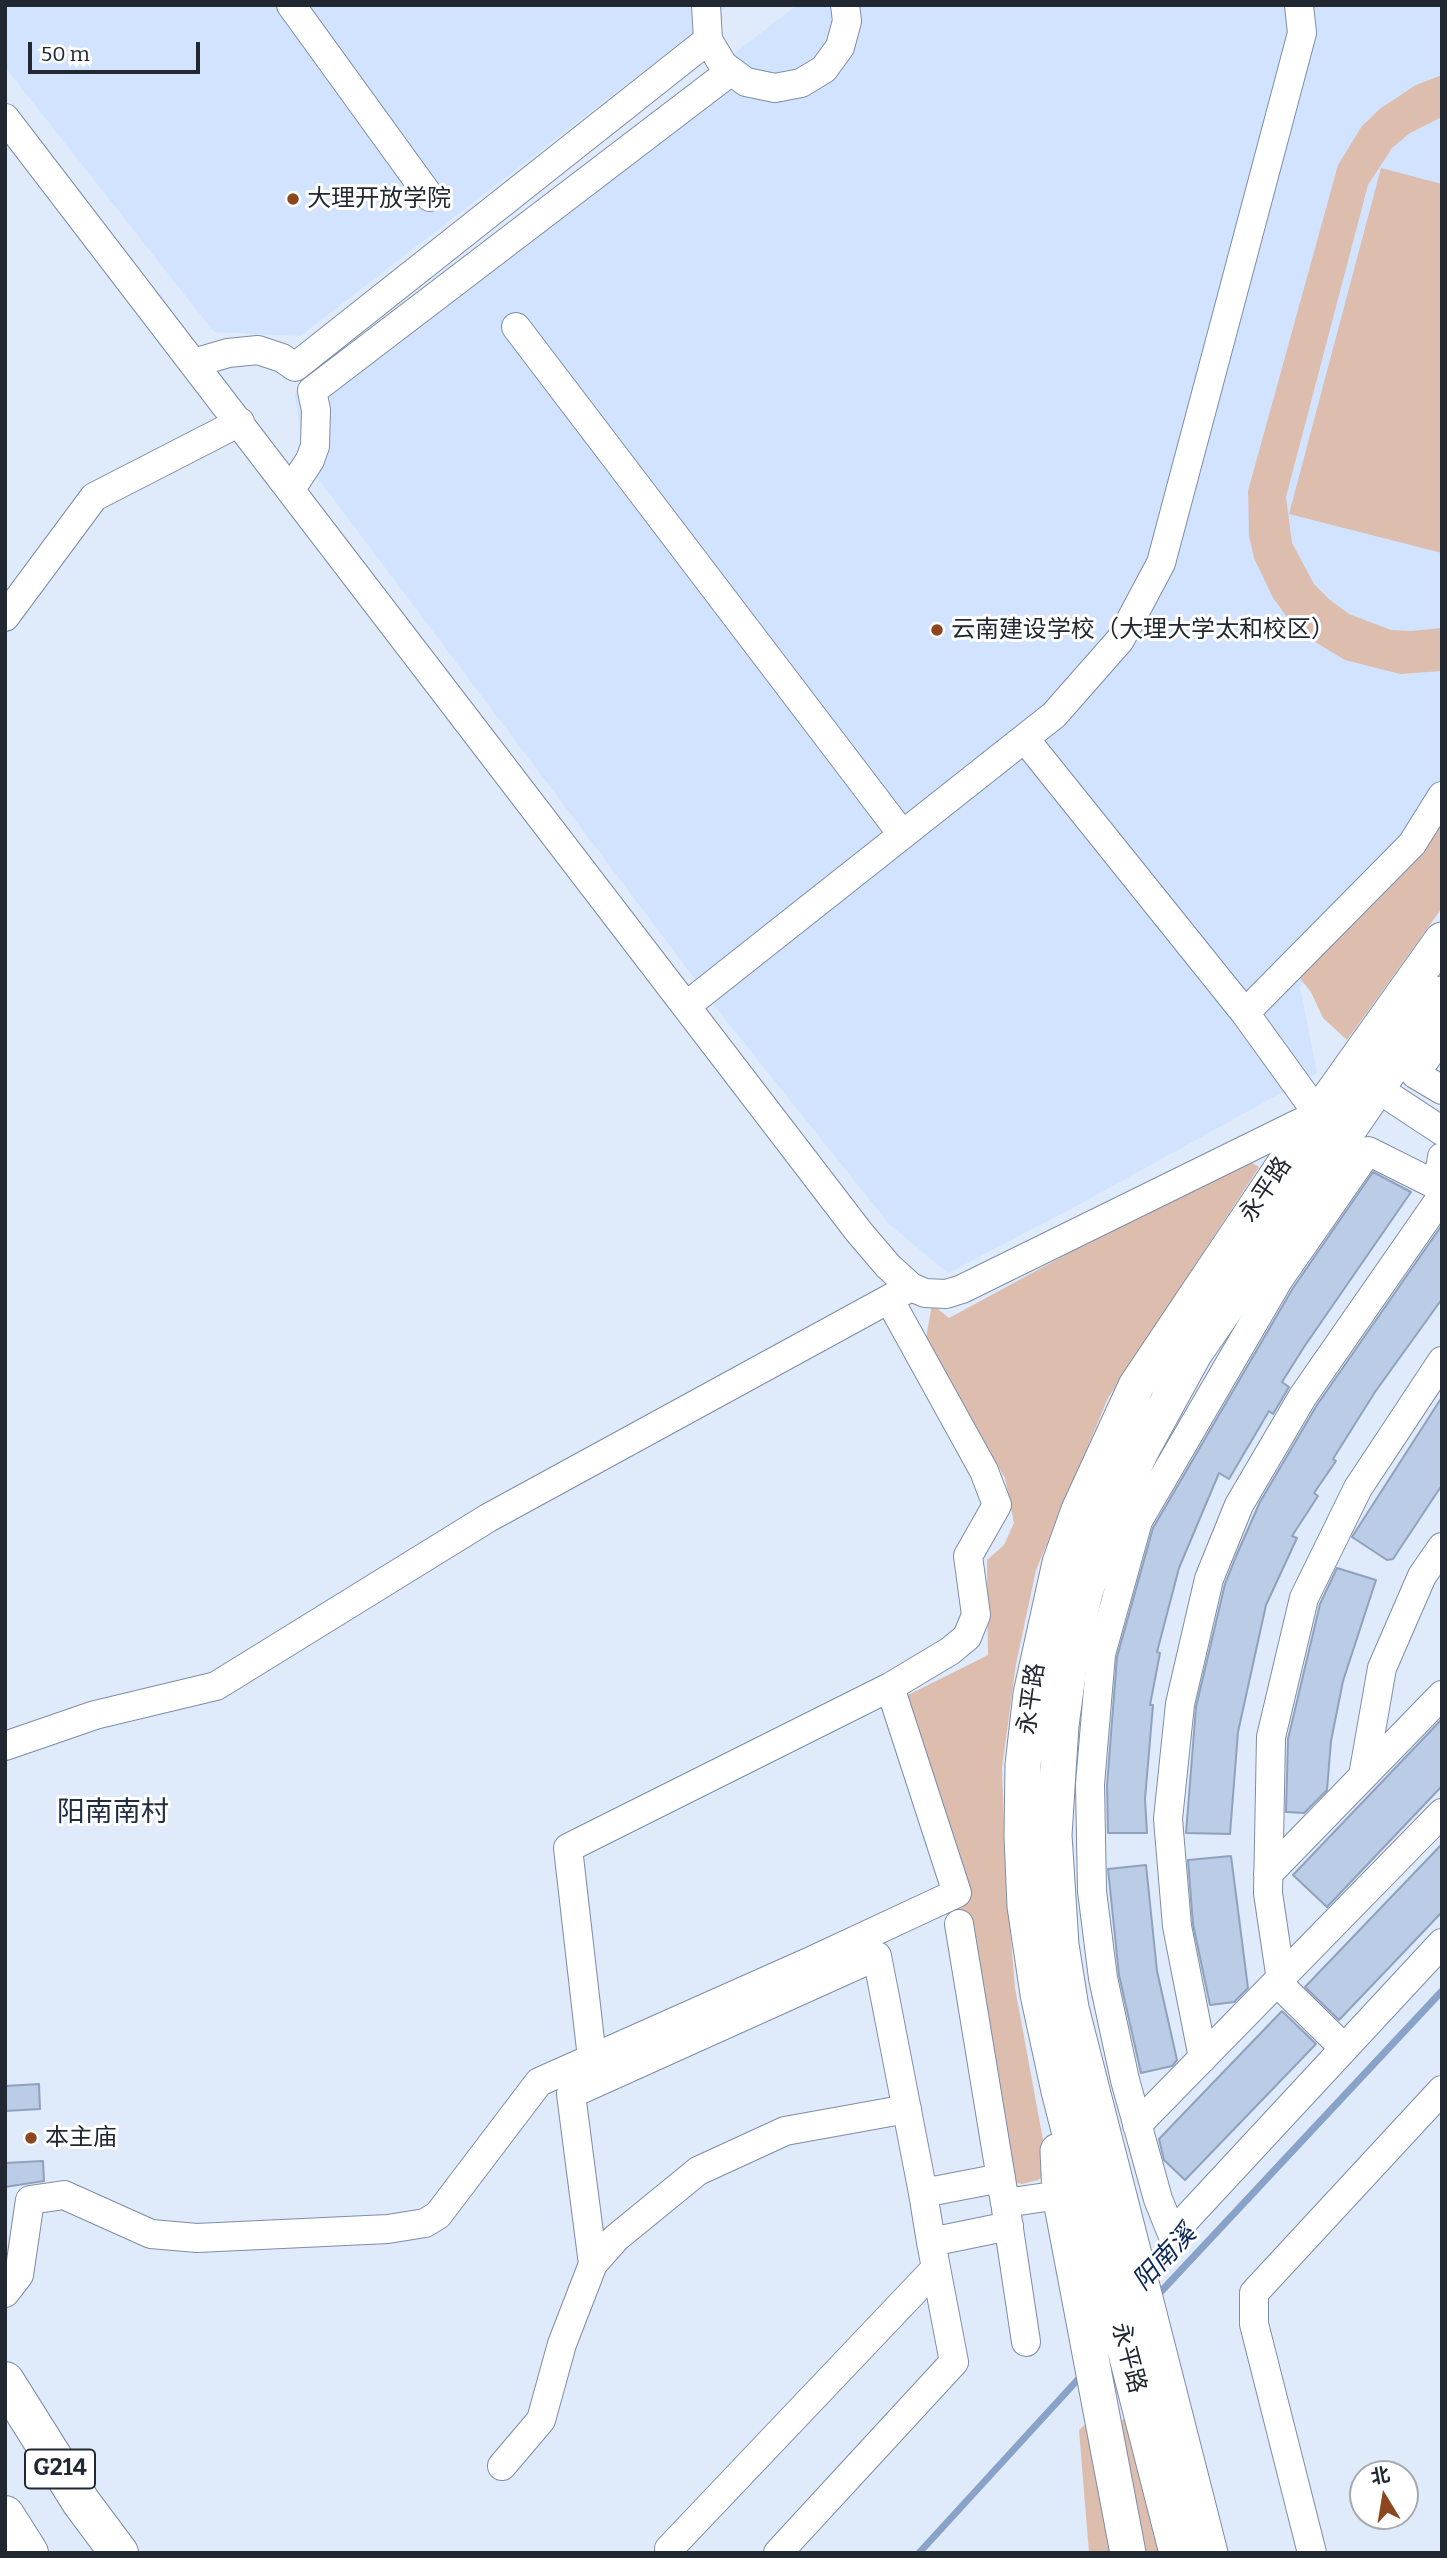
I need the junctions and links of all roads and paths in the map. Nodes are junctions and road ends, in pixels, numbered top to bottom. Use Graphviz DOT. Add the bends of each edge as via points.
graph roads {
  1 [pos="291,5"];
  2 [pos="706,5"];
  3 [pos="845,5"];
  4 [pos="1299,5"];
  5 [pos="708,40"];
  6 [pos="731,71"];
  7 [pos="5,118"];
  8 [pos="430,197"];
  9 [pos="516,327"];
  10 [pos="194,363"];
  11 [pos="240,422"];
  12 [pos="291,489"];
  13 [pos="5,617"];
  14 [pos="1025,739"];
  15 [pos="1442,796"];
  16 [pos="902,834"];
  17 [pos="1442,940"];
  18 [pos="1442,994"];
  19 [pos="686,1006"];
  20 [pos="1245,1013"];
  21 [pos="1442,1035"];
  22 [pos="1362,1078"];
  23 [pos="1442,1090"];
  24 [pos="1318,1114"];
  25 [pos="1442,1131"];
  26 [pos="1442,1157"];
  27 [pos="1442,1182"];
  28 [pos="1442,1188"];
  29 [pos="1442,1196"];
  30 [pos="900,1293"];
  31 [pos="1442,1361"];
  32 [pos="1442,1547"];
  33 [pos="890,1686"];
  34 [pos="1442,1695"];
  35 [pos="5,1746"];
  36 [pos="1363,1776"];
  37 [pos="1442,1813"];
  38 [pos="1268,1874"];
  39 [pos="959,1924"];
  40 [pos="1442,1943"];
  41 [pos="1281,1978"];
  42 [pos="1344,2048"];
  43 [pos="1203,2058"];
  44 [pos="592,2059"];
  45 [pos="1442,2090"];
  46 [pos="1059,2091"];
  47 [pos="906,2109"];
  48 [pos="1137,2124"];
  49 [pos="923,2193"];
  50 [pos="1060,2195"];
  51 [pos="1005,2202"];
  52 [pos="933,2255"];
  53 [pos="593,2264"];
  54 [pos="5,2293"];
  55 [pos="1026,2342"];
  56 [pos="5,2381"];
  57 [pos="502,2466"];
  58 [pos="1196,2498"];
  59 [pos="5,2515"];
  60 [pos="669,2549"];
  61 [pos="29,2553"];
  62 [pos="119,2553"];
  63 [pos="778,2553"];
  64 [pos="1128,2553"];
  65 [pos="1177,2553"];
  66 [pos="1210,2553"];
  67 [pos="1215,2553"];
  68 [pos="1312,2553"];
  1 -- 8 [label="street"];
  2 -- 5 [label="street"];
  3 -- 6 [label="street" via="847,21 840,47 824,69 801,83 775,88 746,82"];
  4 -- 14 [label="street" via="1302,33 1161,563 1120,640 1054,715"];
  5 -- 6 [label="street"];
  5 -- 10 [label="street" via="295,367 258,350"];
  6 -- 12 [label="street" via="312,391 315,446"];
  7 -- 10 [label="street"];
  9 -- 16 [label="street"];
  10 -- 11 [label="street"];
  11 -- 12 [label="street"];
  11 -- 13 [label="street" via="94,497"];
  12 -- 19 [label="street"];
  14 -- 16 [label="street"];
  14 -- 20 [label="street"];
  15 -- 20 [label="street" via="1412,844"];
  16 -- 19 [label="street"];
  17 -- 22 [label="main road, 永平路"];
  18 -- 22 [label="main road, 永平路"];
  19 -- 30 [label="street" via="888,1266"];
  20 -- 24 [label="street"];
  21 -- 23 [label="street" via="1415,1074"];
  22 -- 24 [label="main road, 永平路"];
  22 -- 25 [label="street"];
  22 -- 58 [label="main road, 永平路" via="1201,1344 1113,1511 1085,1592 1061,1725 1054,1835 1071,2008"];
  24 -- 30 [label="street" via="962,1289 946,1294"];
  24 -- 46 [label="main road, 永平路" via="1136,1386 1083,1499 1060,1563 1031,1694 1022,1836 1030,1943"];
  26 -- 27 [label="street"];
  28 -- 48 [label="street" via="1368,1151 1279,1279 1138,1521 1101,1654 1090,1784 1092,1891 1103,1978"];
  29 -- 43 [label="street" via="1303,1396 1239,1506 1209,1579 1180,1704 1168,1819 1177,1926"];
  30 -- 33 [label="street" via="997,1506 968,1556 976,1615 967,1637"];
  30 -- 35 [label="street" via="488,1518 216,1686 95,1715"];
  31 -- 38 [label="street" via="1358,1488 1304,1598 1271,1737"];
  32 -- 36 [label="street" via="1422,1576 1382,1668"];
  33 -- 44 [label="street" via="568,1848"];
  33 -- 44 [label="street" via="957,1893"];
  34 -- 36 [label="street"];
  36 -- 38 [label="street"];
  37 -- 41 [label="street"];
  38 -- 41 [label="street"];
  39 -- 51 [label="street"];
  40 -- 42 [label="street"];
  41 -- 42 [label="street" via="1282,1987"];
  41 -- 43 [label="street"];
  42 -- 48 [label="street" via="1171,2234"];
  43 -- 48 [label="street"];
  44 -- 54 [label="street" via="539,2082 438,2215 425,2223 388,2229 197,2238 152,2234 64,2195 30,2200 19,2275"];
  45 -- 68 [label="street" via="1254,2293 1254,2325"];
  46 -- 50 [label="main road"];
  46 -- 65 [label="main road, 永平路"];
  47 -- 49 [label="street"];
  47 -- 53 [label="street" via="785,2131 698,2171 616,2238"];
  47 -- 53 [label="street" via="877,1956 571,2094"];
  49 -- 51 [label="street"];
  49 -- 52 [label="street"];
  50 -- 51 [label="street"];
  50 -- 64 [label="main road"];
  51 -- 52 [label="street"];
  51 -- 55 [label="street"];
  52 -- 60 [label="street"];
  52 -- 63 [label="street" via="954,2362"];
  53 -- 57 [label="street" via="562,2344 541,2420"];
  56 -- 62 [label="highway, G214"];
  58 -- 66 [label="main road, 永平路"];
  58 -- 67 [label="main road"];
  59 -- 61 [label="highway, G214"];
}
